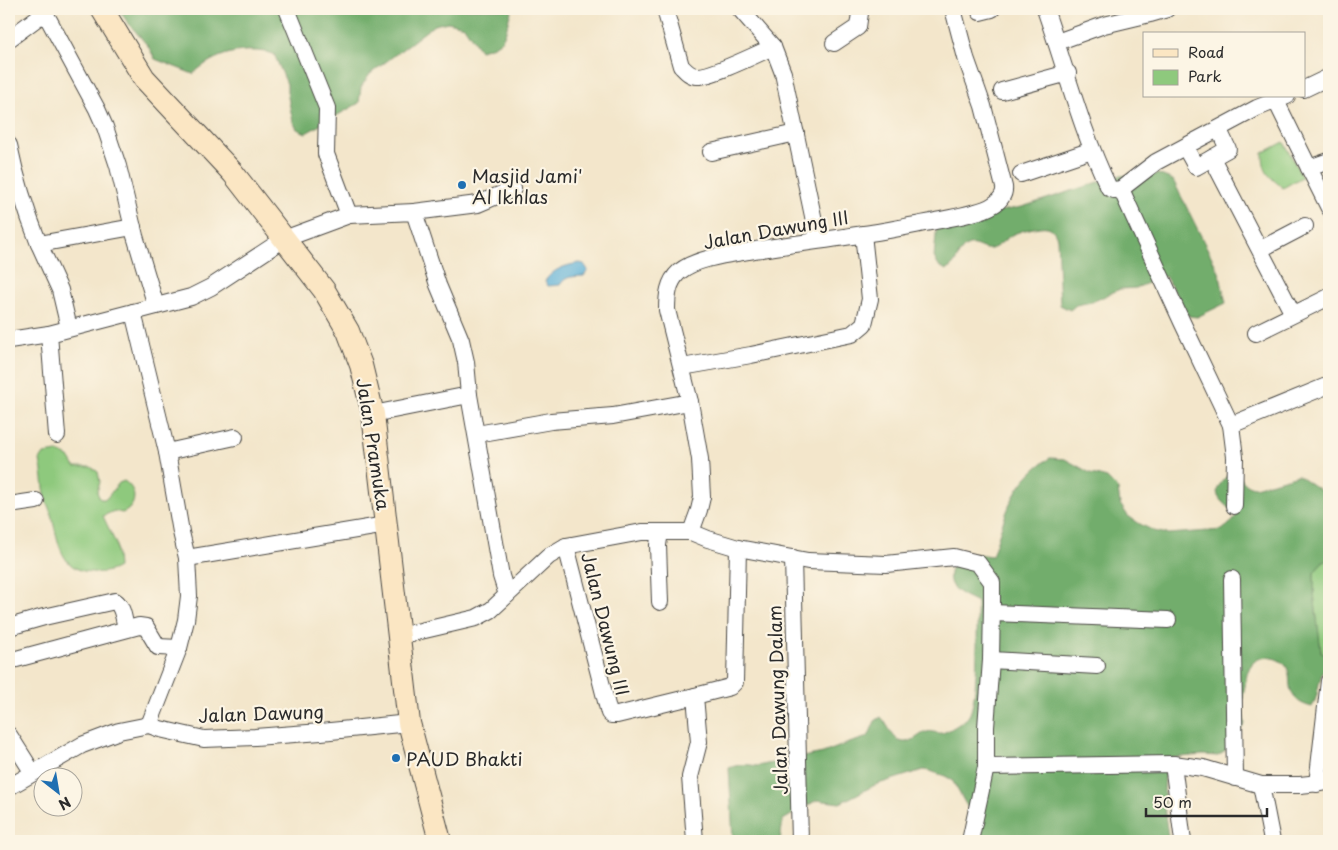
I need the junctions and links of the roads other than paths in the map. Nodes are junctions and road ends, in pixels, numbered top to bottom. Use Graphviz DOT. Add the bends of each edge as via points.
graph roads {
  1 [pos="102,9"];
  2 [pos="287,9"];
  3 [pos="666,9"];
  4 [pos="740,9"];
  5 [pos="857,9"];
  6 [pos="953,9"];
  7 [pos="1045,9"];
  8 [pos="1167,9"];
  9 [pos="43,11"];
  10 [pos="9,39"];
  11 [pos="1057,42"];
  12 [pos="834,43"];
  13 [pos="772,47"];
  14 [pos="1068,73"];
  15 [pos="1329,77"];
  16 [pos="1306,88"];
  17 [pos="1002,90"];
  18 [pos="1281,99"];
  19 [pos="1219,130"];
  20 [pos="796,134"];
  21 [pos="9,145"];
  22 [pos="1185,147"];
  23 [pos="1092,150"];
  24 [pos="711,152"];
  25 [pos="1212,158"];
  26 [pos="1329,161"];
  27 [pos="1310,168"];
  28 [pos="1021,174"];
  29 [pos="1121,189"];
  30 [pos="513,190"];
  31 [pos="1329,208"];
  32 [pos="414,212"];
  33 [pos="349,215"];
  34 [pos="1305,226"];
  35 [pos="133,227"];
  36 [pos="863,234"];
  37 [pos="284,239"];
  38 [pos="818,240"];
  39 [pos="40,244"];
  40 [pos="1261,250"];
  41 [pos="1329,297"];
  42 [pos="156,306"];
  43 [pos="133,312"];
  44 [pos="1293,314"];
  45 [pos="69,328"];
  46 [pos="1256,333"];
  47 [pos="49,334"];
  48 [pos="9,340"];
  49 [pos="682,367"];
  50 [pos="1329,384"];
  51 [pos="469,395"];
  52 [pos="690,402"];
  53 [pos="373,414"];
  54 [pos="1231,425"];
  55 [pos="477,434"];
  56 [pos="57,435"];
  57 [pos="235,437"];
  58 [pos="167,452"];
  59 [pos="36,501"];
  60 [pos="9,505"];
  61 [pos="1234,506"];
  62 [pos="386,525"];
  63 [pos="660,532"];
  64 [pos="691,532"];
  65 [pos="566,546"];
  66 [pos="738,548"];
  67 [pos="187,558"];
  68 [pos="793,558"];
  69 [pos="1232,579"];
  70 [pos="507,595"];
  71 [pos="660,602"];
  72 [pos="992,613"];
  73 [pos="1168,620"];
  74 [pos="9,627"];
  75 [pos="126,629"];
  76 [pos="399,636"];
  77 [pos="179,648"];
  78 [pos="991,660"];
  79 [pos="9,661"];
  80 [pos="1097,666"];
  81 [pos="1329,681"];
  82 [pos="695,696"];
  83 [pos="1327,719"];
  84 [pos="409,722"];
  85 [pos="149,725"];
  86 [pos="9,736"];
  87 [pos="1172,764"];
  88 [pos="986,767"];
  89 [pos="42,768"];
  90 [pos="32,771"];
  91 [pos="32,774"];
  92 [pos="1235,778"];
  93 [pos="1323,783"];
  94 [pos="1261,785"];
  95 [pos="9,787"];
  96 [pos="440,841"];
  97 [pos="695,841"];
  98 [pos="800,841"];
  99 [pos="970,841"];
  100 [pos="1183,841"];
  101 [pos="1272,841"];
  1 -- 37 [label="main road, Jalan Pramuka" via="144,78 233,173"];
  2 -- 33 [label="street" via="327,108 326,154"];
  3 -- 13 [label="street" via="682,66 687,73 697,76 710,74"];
  4 -- 13 [label="street"];
  5 -- 12 [label="street" via="860,13 858,27"];
  6 -- 36 [label="street, Jalan Dawung III" via="983,106 1004,193 993,206 953,218"];
  7 -- 11 [label="street"];
  8 -- 11 [label="street" via="1104,25"];
  9 -- 10 [label="street"];
  9 -- 35 [label="street" via="101,117 118,166"];
  11 -- 14 [label="street"];
  13 -- 20 [label="street" via="783,73"];
  14 -- 17 [label="street"];
  14 -- 23 [label="street"];
  15 -- 16 [label="street"];
  18 -- 19 [label="street" via="1257,108"];
  18 -- 27 [label="street"];
  19 -- 22 [label="street"];
  19 -- 25 [label="street" via="1228,149"];
  20 -- 24 [label="street"];
  20 -- 38 [label="street"];
  21 -- 39 [label="street" via="20,191"];
  22 -- 25 [label="street" via="1196,167"];
  22 -- 29 [label="street" via="1146,168"];
  23 -- 28 [label="street"];
  23 -- 29 [label="street" via="1109,188"];
  25 -- 40 [label="street"];
  26 -- 27 [label="street"];
  27 -- 31 [label="street"];
  29 -- 54 [label="street"];
  30 -- 32 [label="street" via="478,204"];
  32 -- 33 [label="street"];
  32 -- 51 [label="street" via="438,285 461,340"];
  33 -- 37 [label="street"];
  34 -- 40 [label="street"];
  35 -- 39 [label="street"];
  35 -- 42 [label="street"];
  36 -- 38 [label="street, Jalan Dawung III"];
  36 -- 49 [label="street, Jalan Dawung III" via="870,299 864,324 852,334"];
  37 -- 42 [label="street" via="211,287 191,297"];
  37 -- 53 [label="main road, Jalan Pramuka" via="324,290 348,331 361,365"];
  38 -- 49 [label="street, Jalan Dawung III" via="709,259 678,273 670,284 667,310"];
  39 -- 45 [label="street" via="60,290"];
  40 -- 44 [label="street"];
  41 -- 44 [label="street"];
  42 -- 43 [label="street"];
  43 -- 45 [label="street"];
  43 -- 58 [label="street"];
  44 -- 46 [label="street"];
  45 -- 47 [label="street"];
  47 -- 48 [label="street"];
  47 -- 56 [label="street"];
  49 -- 52 [label="street, Jalan Dawung III"];
  50 -- 54 [label="street"];
  51 -- 53 [label="street"];
  51 -- 55 [label="street"];
  52 -- 55 [label="street" via="614,416"];
  52 -- 64 [label="street, Jalan Dawung III" via="700,459 702,497"];
  53 -- 62 [label="main road, Jalan Pramuka"];
  54 -- 61 [label="street" via="1235,457"];
  55 -- 70 [label="street"];
  57 -- 58 [label="street"];
  58 -- 67 [label="street"];
  59 -- 60 [label="street"];
  62 -- 67 [label="street"];
  62 -- 76 [label="main road, Jalan Pramuka"];
  63 -- 64 [label="street, Jalan Dawung III"];
  63 -- 65 [label="street, Jalan Dawung III" via="642,532"];
  63 -- 71 [label="street"];
  64 -- 66 [label="street"];
  65 -- 70 [label="street, Jalan Dawung III" via="550,556"];
  65 -- 82 [label="street, Jalan Dawung III" via="608,713 617,716"];
  66 -- 68 [label="street"];
  66 -- 82 [label="street" via="735,682 730,687"];
  67 -- 77 [label="street" via="190,596"];
  68 -- 72 [label="street" via="886,564 954,557 978,563 992,582"];
  68 -- 98 [label="street, Jalan Dawung Dalam"];
  69 -- 92 [label="street"];
  70 -- 76 [label="street, Jalan Dawung III" via="491,610 476,618"];
  72 -- 73 [label="street"];
  72 -- 78 [label="street"];
  74 -- 75 [label="street" via="114,601 120,607"];
  75 -- 77 [label="street" via="146,627 158,647"];
  75 -- 79 [label="street"];
  76 -- 84 [label="main road, Jalan Pramuka"];
  77 -- 85 [label="street"];
  78 -- 80 [label="street"];
  78 -- 88 [label="street"];
  81 -- 83 [label="street"];
  82 -- 97 [label="street" via="699,742 690,777"];
  83 -- 93 [label="street"];
  84 -- 85 [label="street, Jalan Dawung" via="274,736 204,738"];
  84 -- 96 [label="main road, Jalan Pramuka"];
  85 -- 89 [label="street, Jalan Dawung" via="119,731 82,745"];
  86 -- 90 [label="street"];
  87 -- 88 [label="street"];
  87 -- 92 [label="street" via="1203,768"];
  87 -- 100 [label="street"];
  88 -- 99 [label="street"];
  91 -- 95 [label="street, Jalan Dawung"];
  92 -- 94 [label="street"];
  93 -- 94 [label="street"];
  94 -- 101 [label="street"];
}
